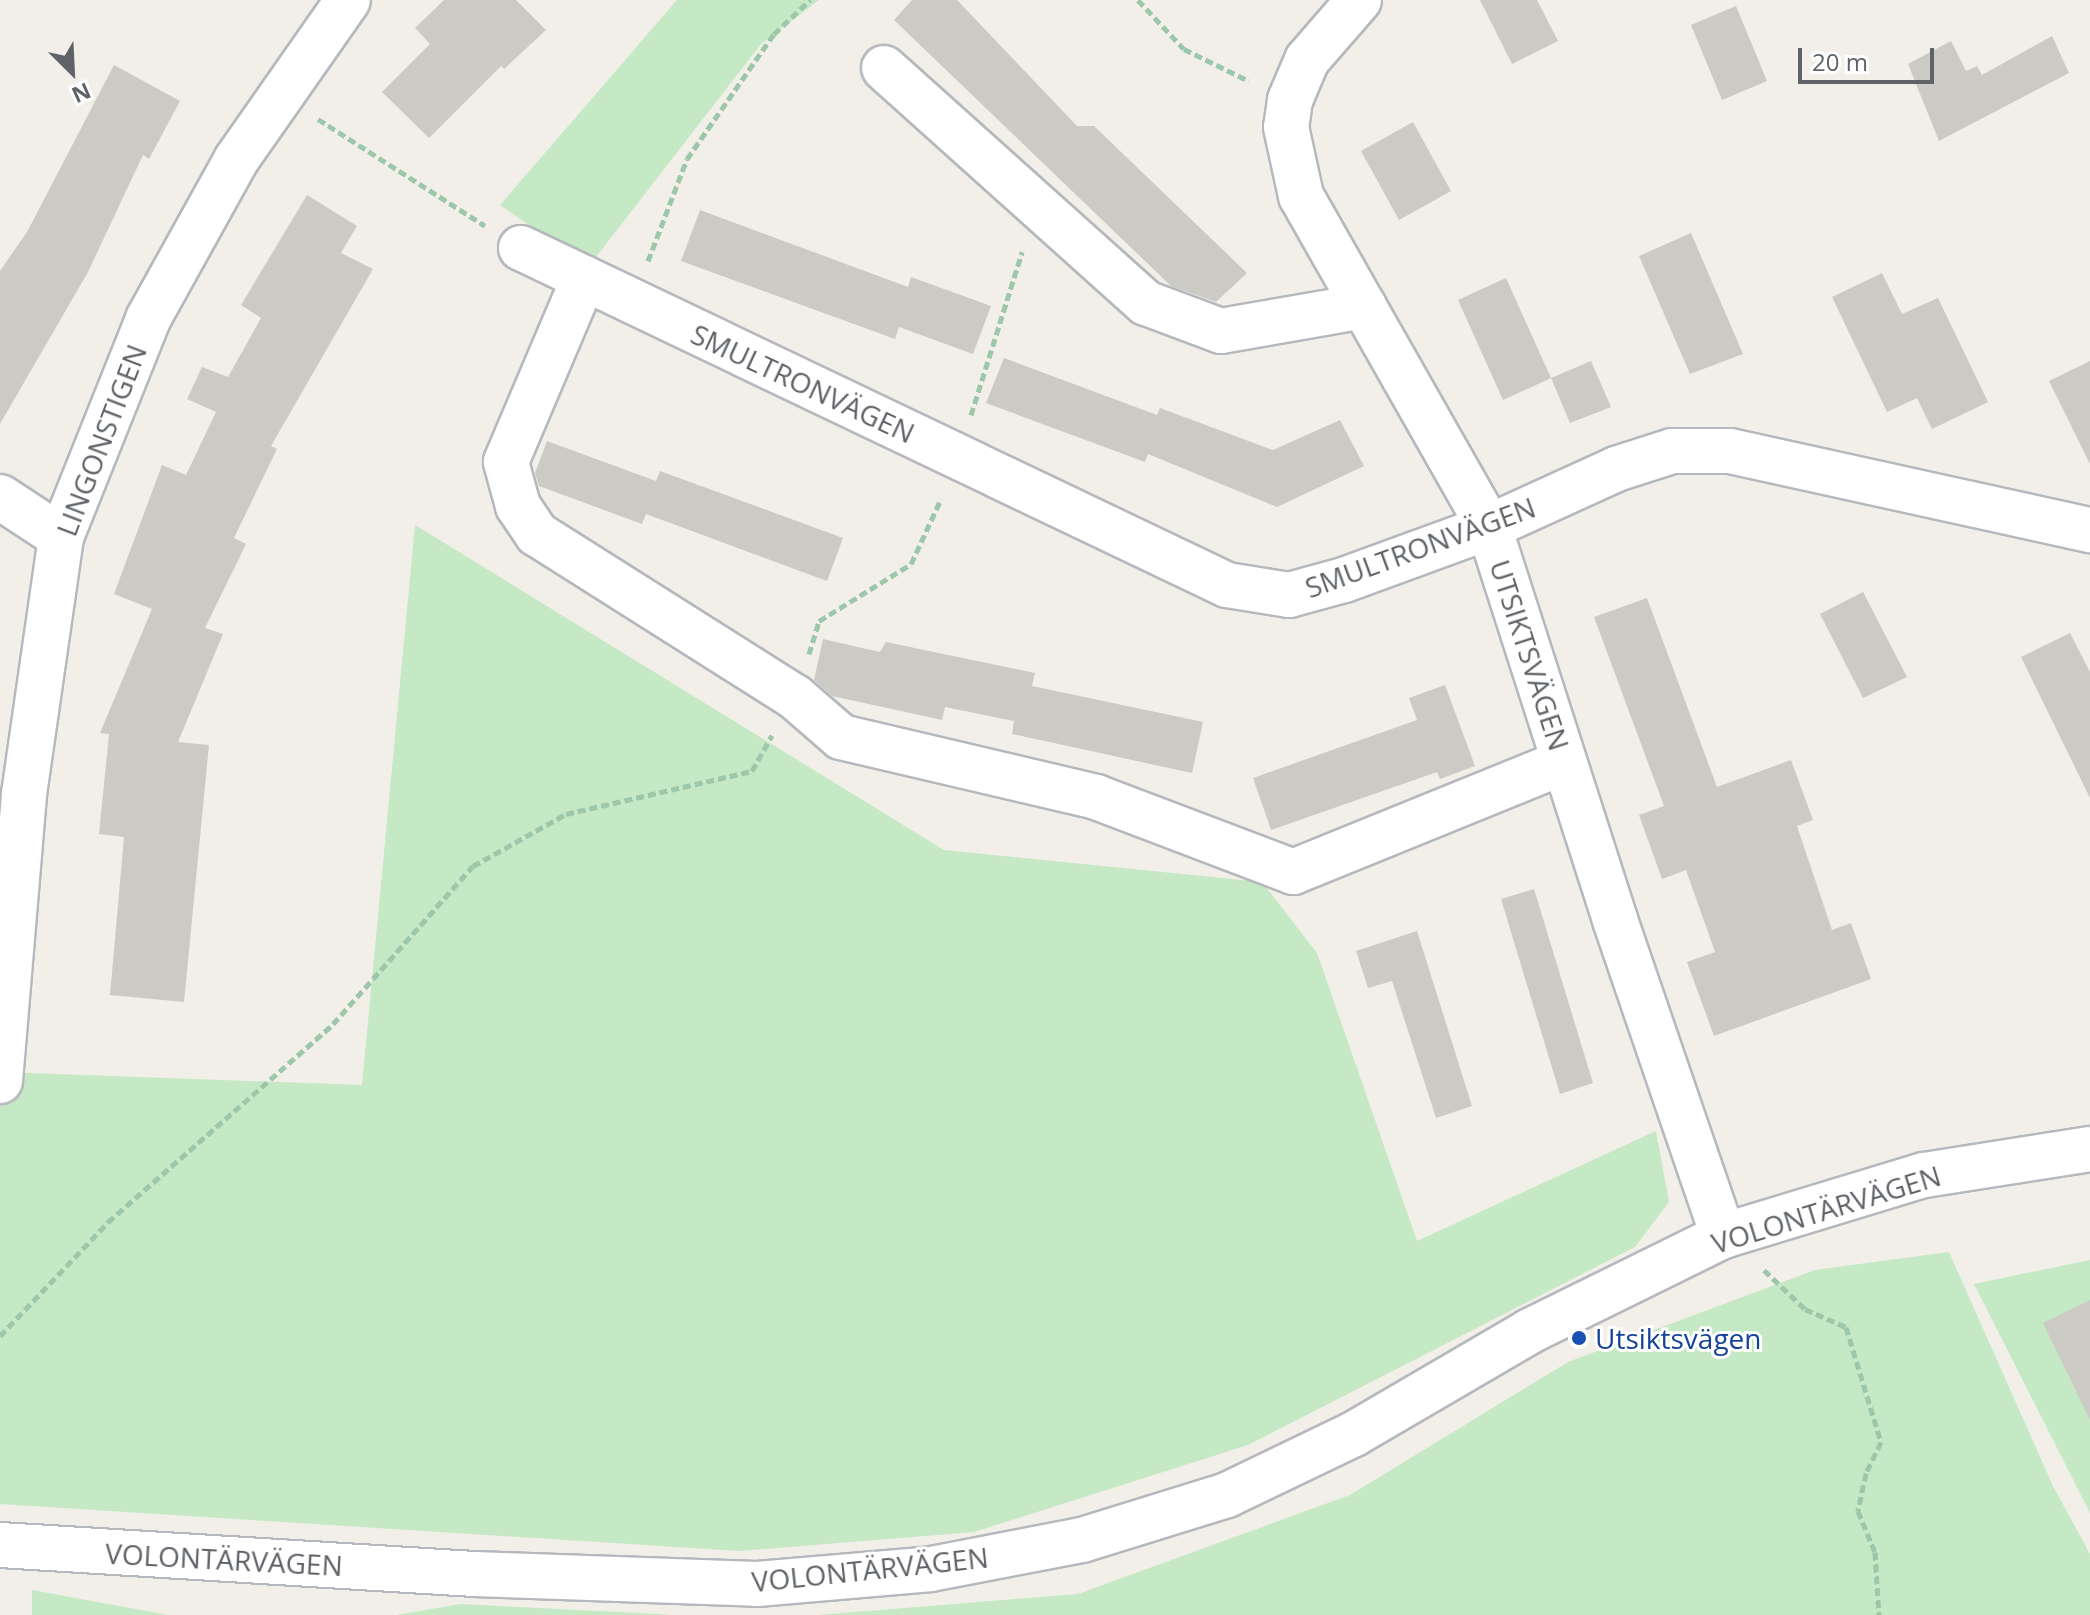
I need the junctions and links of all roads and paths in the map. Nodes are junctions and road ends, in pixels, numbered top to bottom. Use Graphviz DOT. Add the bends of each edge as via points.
graph roads {
  1 [pos="348,0"];
  2 [pos="810,0"];
  3 [pos="1138,0"];
  4 [pos="1359,0"];
  5 [pos="884,68"];
  6 [pos="280,95"];
  7 [pos="1290,100"];
  8 [pos="1036,205"];
  9 [pos="521,248"];
  10 [pos="584,278"];
  11 [pos="633,302"];
  12 [pos="1364,306"];
  13 [pos="958,457"];
  14 [pos="0,497"];
  15 [pos="1489,527"];
  16 [pos="2090,530"];
  17 [pos="61,537"];
  18 [pos="795,697"];
  19 [pos="1564,762"];
  20 [pos="0,1081"];
  21 [pos="2090,1149"];
  22 [pos="1723,1236"];
  23 [pos="0,1336"];
  24 [pos="0,1545"];
  25 [pos="1879,1615"];
  1 -- 6 [label="street, LINGONSTIGEN"];
  2 -- 11 [label="path" via="774,34 687,159"];
  3 -- 7 [label="path" via="1184,49"];
  4 -- 7 [label="street" via="1307,60"];
  5 -- 8 [label="street"];
  6 -- 9 [label="path"];
  6 -- 17 [label="street, LINGONSTIGEN" via="236,160 148,319"];
  7 -- 12 [label="street, UTSIKTSVÄGEN" via="1286,127 1301,196"];
  8 -- 12 [label="street" via="1146,303 1221,331"];
  8 -- 13 [label="path"];
  9 -- 10 [label="street, SMULTRONVÄGEN"];
  10 -- 11 [label="street, SMULTRONVÄGEN"];
  10 -- 18 [label="street" via="506,462 518,506 537,534"];
  11 -- 13 [label="street, SMULTRONVÄGEN"];
  12 -- 15 [label="street, UTSIKTSVÄGEN"];
  13 -- 15 [label="street, SMULTRONVÄGEN" via="1227,585 1289,595"];
  13 -- 18 [label="path" via="911,564 819,621"];
  14 -- 17 [label="street"];
  15 -- 16 [label="street, SMULTRONVÄGEN" via="1658,455 1730,451"];
  15 -- 19 [label="street, UTSIKTSVÄGEN"];
  17 -- 20 [label="street, LINGONSTIGEN" via="24,794"];
  18 -- 19 [label="street" via="841,737 1096,797 1293,872"];
  18 -- 23 [label="path" via="752,771 566,814 473,866 333,1024 108,1222"];
  19 -- 22 [label="street, UTSIKTSVÄGEN"];
  21 -- 22 [label="street, VOLONTÄRVÄGEN" via="1924,1175"];
  22 -- 24 [label="street, VOLONTÄRVÄGEN" via="1530,1331 1354,1434 1227,1495 1082,1540 931,1569 757,1584"];
  22 -- 25 [label="path" via="1805,1309 1846,1327 1881,1442 1866,1473 1858,1511 1875,1552"];
}
